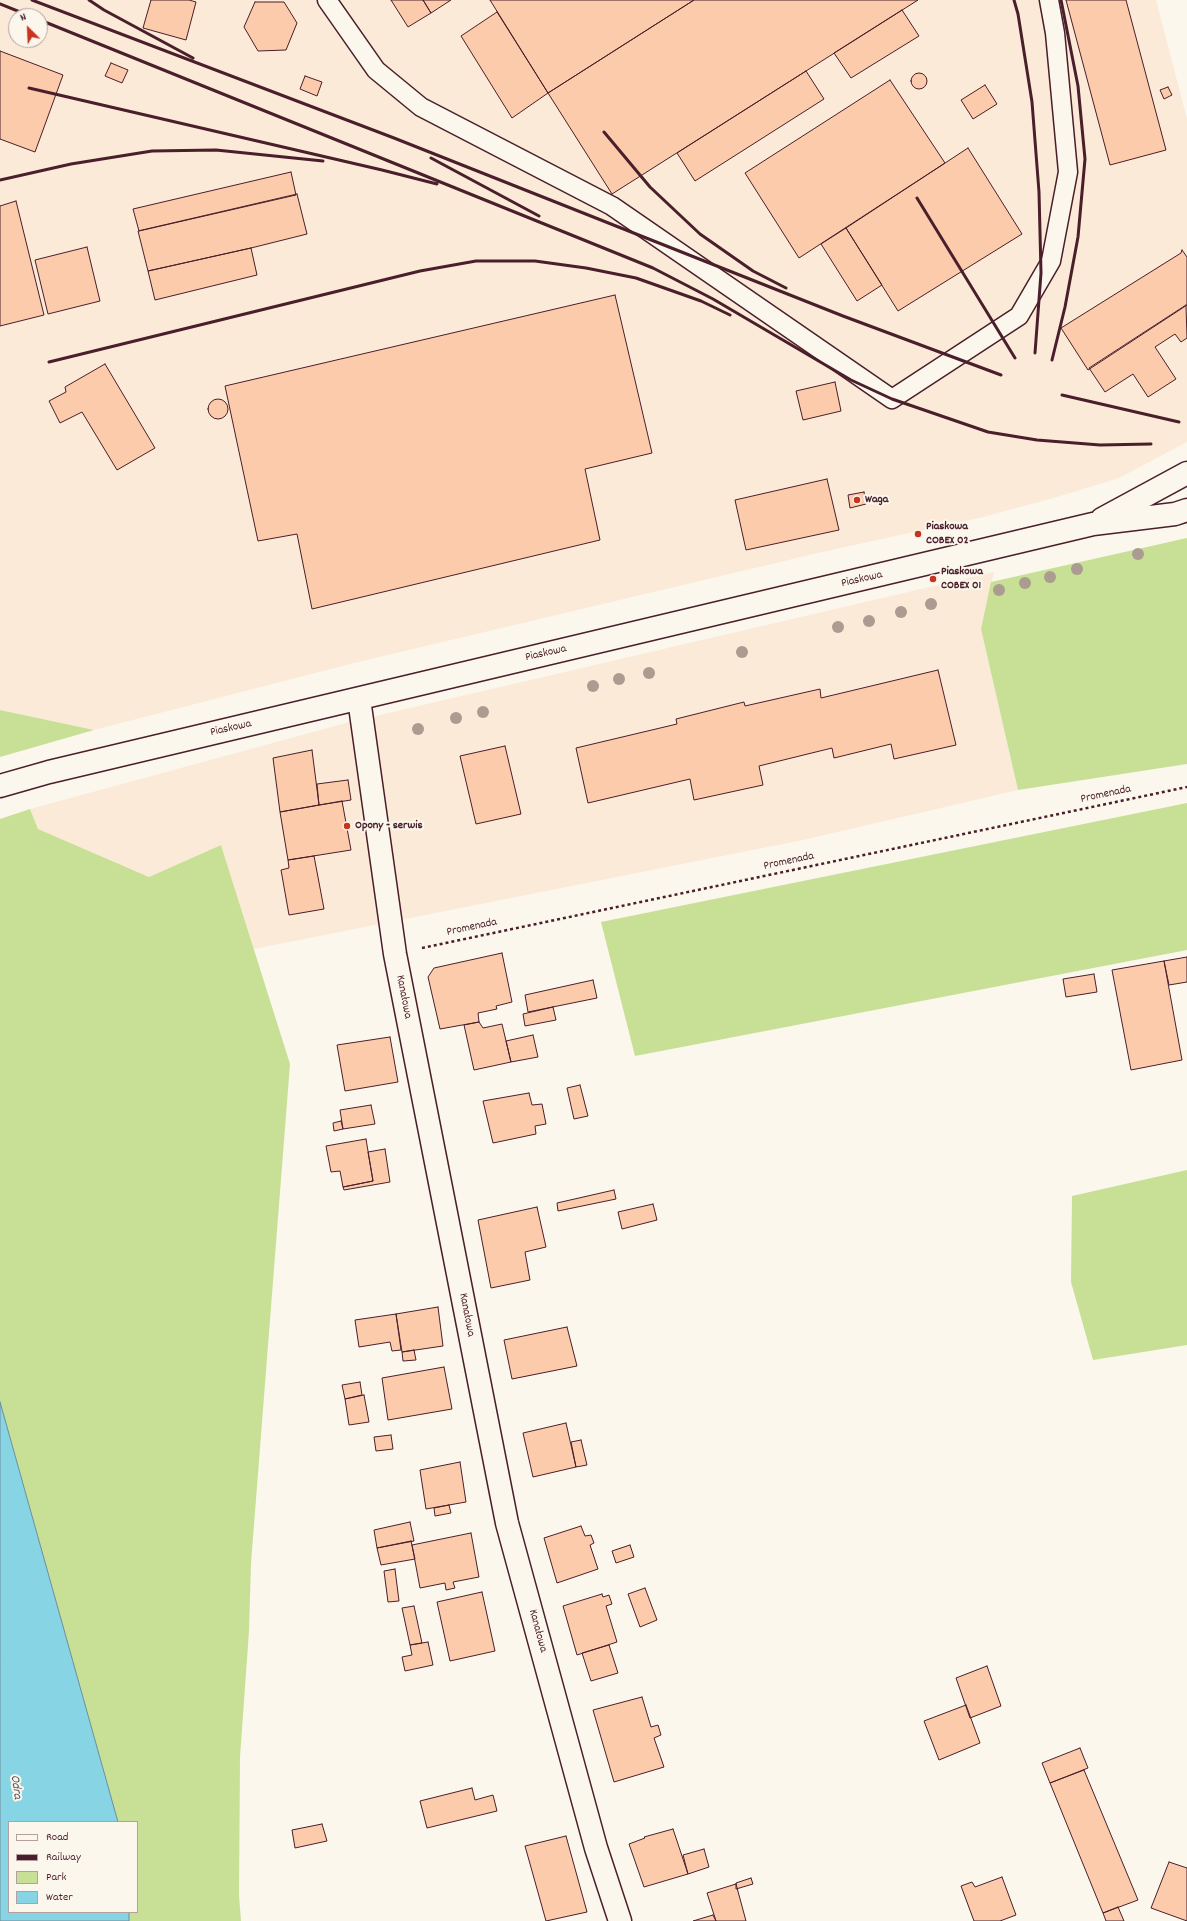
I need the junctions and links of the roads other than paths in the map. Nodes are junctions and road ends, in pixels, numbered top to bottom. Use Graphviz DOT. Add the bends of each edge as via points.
graph roads {
  1 [pos="327,0"];
  2 [pos="1049,0"];
  3 [pos="1187,473"];
  4 [pos="1187,510"];
  5 [pos="1093,524"];
  6 [pos="359,698"];
  7 [pos="0,786"];
  8 [pos="620,1921"];
  1 -- 2 [label="lane" via="376,70 421,107 612,206 892,399 1019,316 1051,261 1068,172 1055,32"];
  3 -- 5 [label="main road, Piaskowa"];
  4 -- 5 [label="main road, Piaskowa" via="1175,514"];
  5 -- 6 [label="main road, Piaskowa"];
  6 -- 7 [label="main road, Piaskowa"];
  6 -- 8 [label="main road, Kanałowa" via="395,954 507,1523 596,1848"];
}
